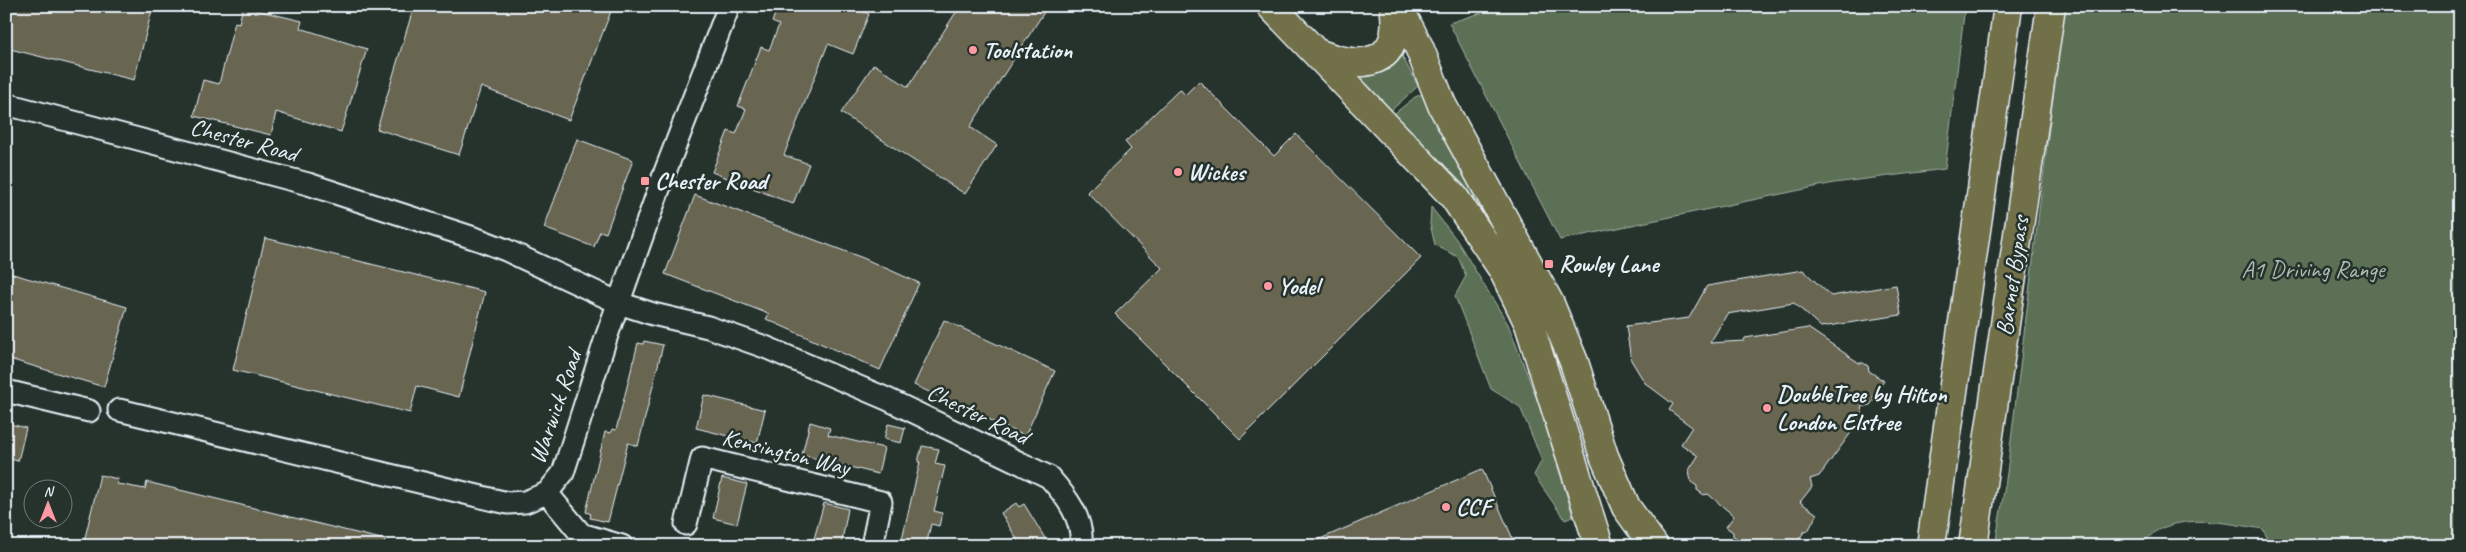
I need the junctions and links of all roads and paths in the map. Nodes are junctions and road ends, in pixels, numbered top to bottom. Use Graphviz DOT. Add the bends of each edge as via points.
graph roads {
  1 [pos="729,6"];
  2 [pos="1271,6"];
  3 [pos="1394,6"];
  4 [pos="1398,6"];
  5 [pos="2008,6"];
  6 [pos="2051,6"];
  7 [pos="1315,52"];
  8 [pos="6,104"];
  9 [pos="618,303"];
  10 [pos="6,391"];
  11 [pos="120,410"];
  12 [pos="89,411"];
  13 [pos="547,493"];
  14 [pos="686,524"];
  15 [pos="622,546"];
  16 [pos="872,546"];
  17 [pos="1081,546"];
  18 [pos="1599,546"];
  19 [pos="1654,546"];
  20 [pos="1931,546"];
  21 [pos="1973,546"];
  1 -- 9 [label="street, Warwick Road"];
  2 -- 7 [label="main road"];
  3 -- 7 [label="main road" via="1397,25 1394,40 1386,53 1371,62 1352,63"];
  4 -- 19 [label="main road" via="1442,105 1550,304 1626,507"];
  5 -- 20 [label="main road, Barnet Bypass"];
  6 -- 21 [label="main road, Barnet Bypass"];
  7 -- 18 [label="main road" via="1454,197 1504,270 1529,324"];
  8 -- 9 [label="street, Chester Road" via="334,192 506,250"];
  9 -- 13 [label="street, Warwick Road" via="563,473"];
  9 -- 17 [label="street, Chester Road" via="708,327 765,347 887,399 1049,477 1067,498 1078,520"];
  10 -- 12 [label="street"];
  11 -- 13 [label="street, Warwick Road" via="490,499 525,502"];
  13 -- 15 [label="street" via="581,534"];
  14 -- 16 [label="street, Kensington Way" via="702,458 881,502"];
}
